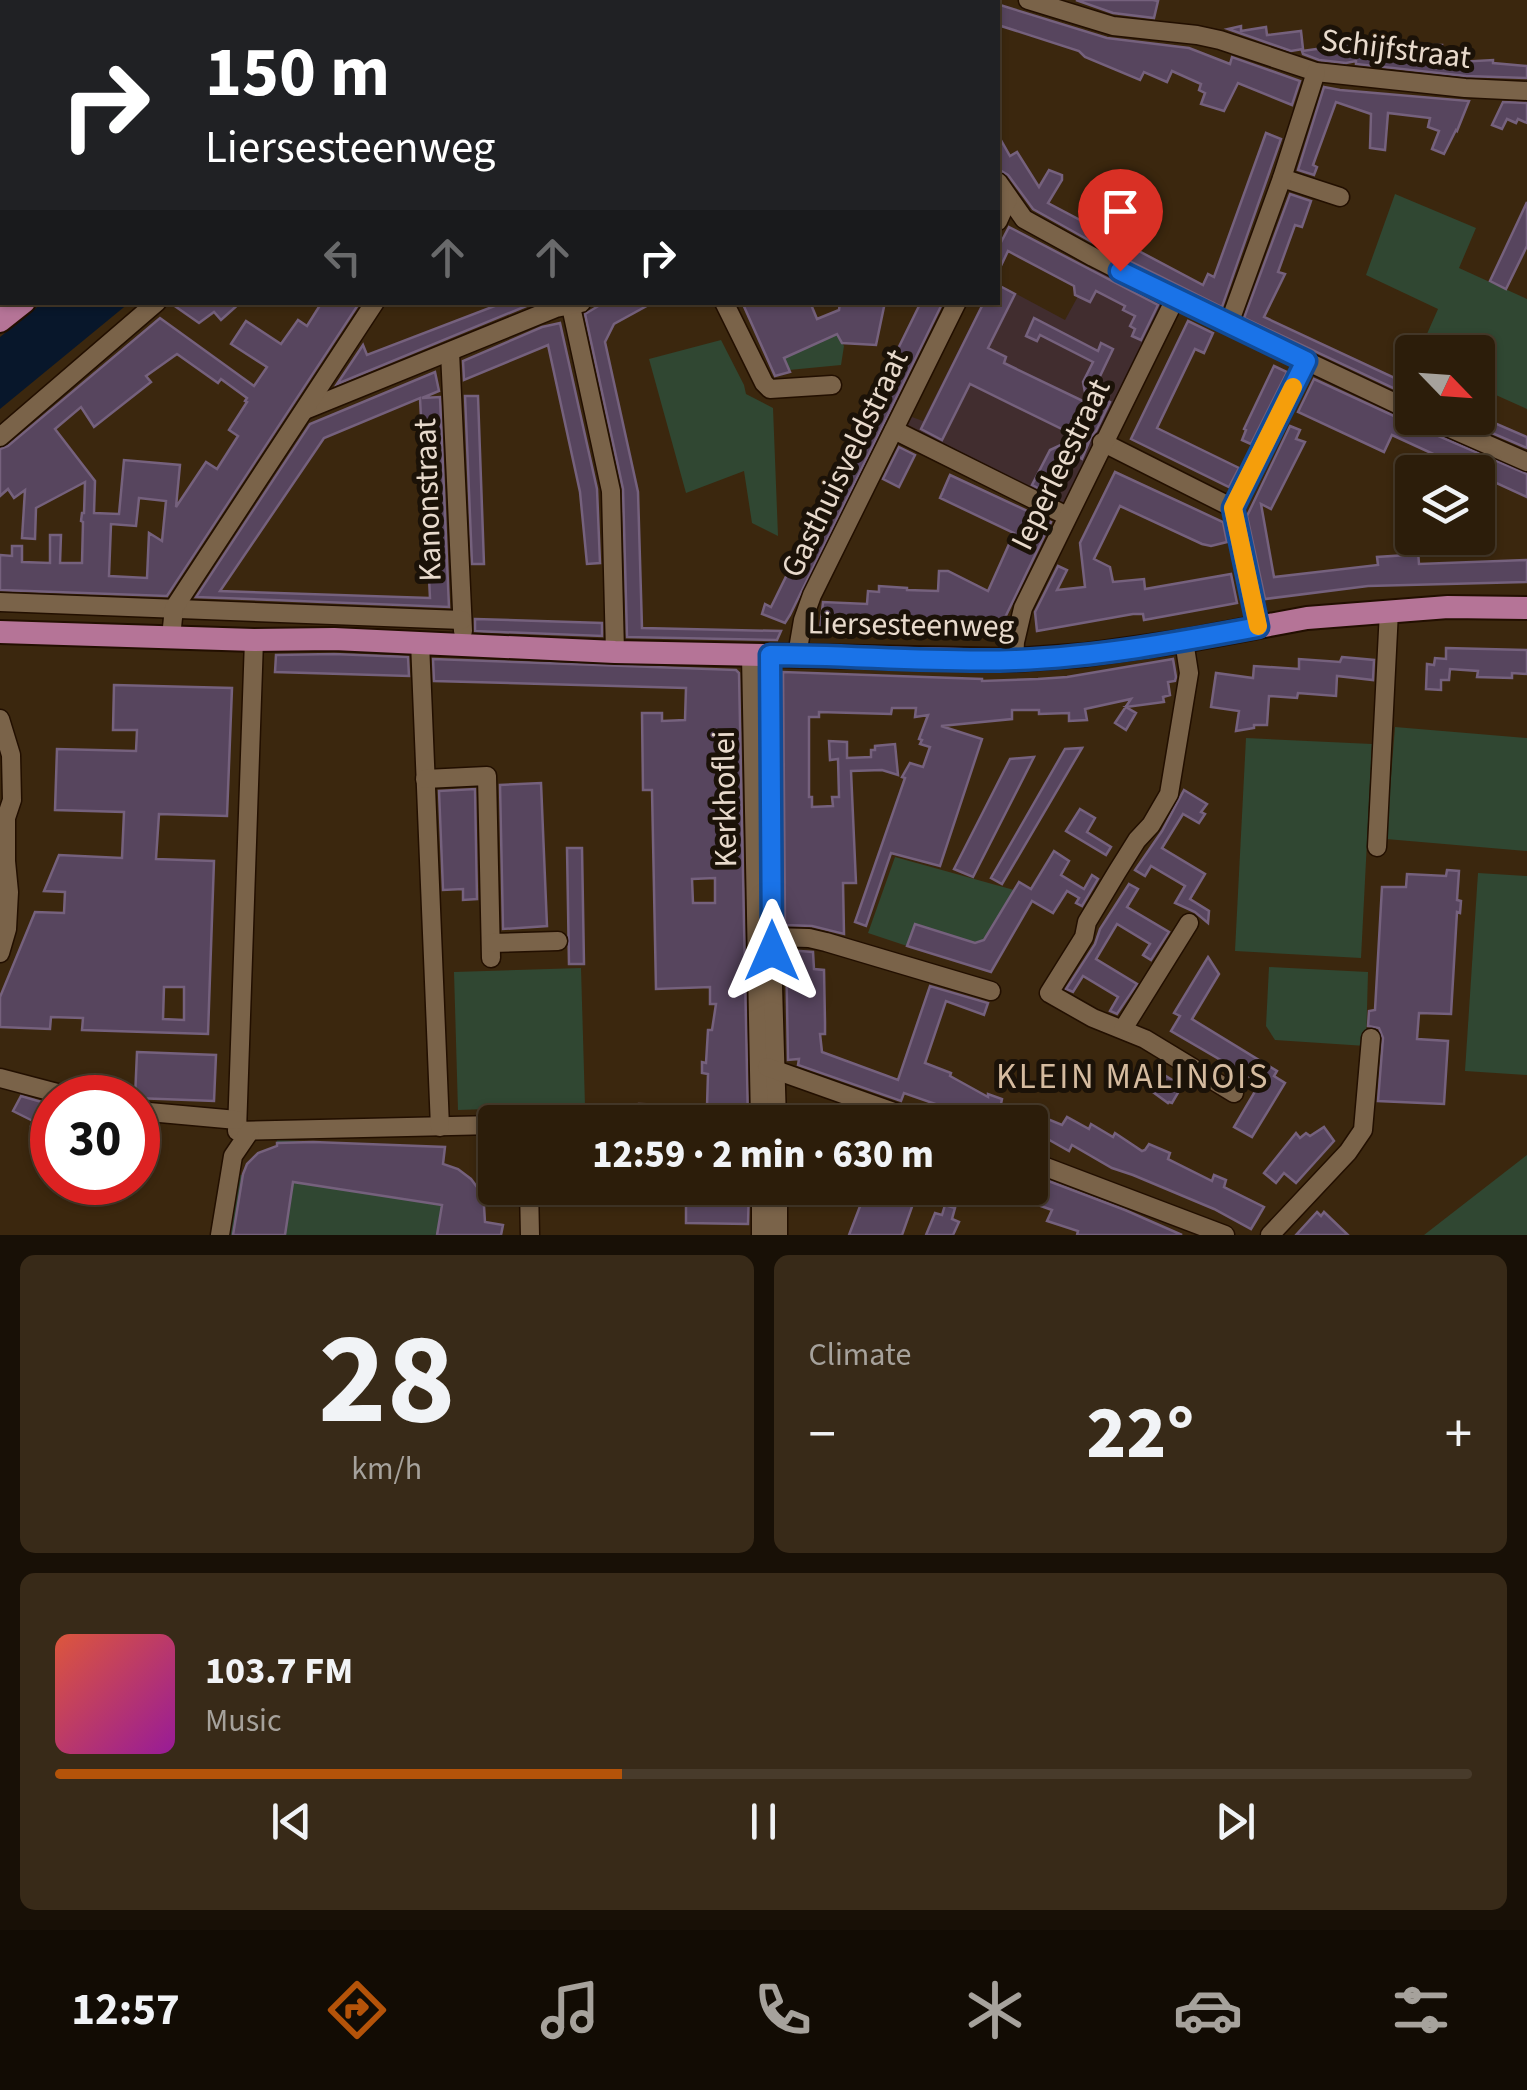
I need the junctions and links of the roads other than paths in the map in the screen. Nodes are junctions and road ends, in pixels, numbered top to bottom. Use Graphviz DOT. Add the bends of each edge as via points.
graph roads {
  1 [pos="1028,0"];
  2 [pos="1316,72"];
  3 [pos="1527,91"];
  4 [pos="1282,178"];
  5 [pos="1000,185"];
  6 [pos="1340,197"];
  7 [pos="1008,199"];
  8 [pos="1000,217"];
  9 [pos="1175,299"];
  10 [pos="20,305"];
  11 [pos="154,305"];
  12 [pos="373,305"];
  13 [pos="567,305"];
  14 [pos="574,305"];
  15 [pos="725,305"];
  16 [pos="956,305"];
  17 [pos="0,321"];
  18 [pos="1230,324"];
  19 [pos="450,352"];
  20 [pos="1306,361"];
  21 [pos="832,385"];
  22 [pos="1395,403"];
  23 [pos="305,410"];
  24 [pos="894,430"];
  25 [pos="1465,435"];
  26 [pos="0,437"];
  27 [pos="1102,442"];
  28 [pos="1527,462"];
  29 [pos="1233,508"];
  30 [pos="1067,516"];
  31 [pos="0,602"];
  32 [pos="1527,608"];
  33 [pos="1389,611"];
  34 [pos="462,620"];
  35 [pos="173,622"];
  36 [pos="1258,627"];
  37 [pos="0,632"];
  38 [pos="254,640"];
  39 [pos="1184,641"];
  40 [pos="420,642"];
  41 [pos="464,645"];
  42 [pos="615,652"];
  43 [pos="760,655"];
  44 [pos="796,655"];
  45 [pos="1014,660"];
  46 [pos="0,719"];
  47 [pos="425,779"];
  48 [pos="1377,846"];
  49 [pos="1189,922"];
  50 [pos="772,937"];
  51 [pos="558,941"];
  52 [pos="0,953"];
  53 [pos="990,990"];
  54 [pos="1123,1029"];
  55 [pos="1371,1038"];
  56 [pos="768,1068"];
  57 [pos="0,1078"];
  58 [pos="30,1086"];
  59 [pos="1234,1093"];
  60 [pos="763,1105"];
  61 [pos="774,1105"];
  62 [pos="874,1105"];
  63 [pos="160,1114"];
  64 [pos="244,1125"];
  65 [pos="478,1125"];
  66 [pos="440,1126"];
  67 [pos="1048,1168"];
  68 [pos="529,1205"];
  69 [pos="761,1205"];
  70 [pos="778,1205"];
  71 [pos="220,1235"];
  72 [pos="530,1235"];
  73 [pos="761,1235"];
  74 [pos="778,1235"];
  75 [pos="1225,1235"];
  76 [pos="1270,1235"];
  1 -- 2 [label="street, Schijfstraat" via="1113,26 1220,40"];
  2 -- 3 [label="street, Schijfstraat"];
  2 -- 4 [label="street"];
  4 -- 6 [label="street"];
  4 -- 18 [label="street"];
  5 -- 7 [label="street"];
  7 -- 8 [label="street"];
  7 -- 9 [label="street" via="1024,219"];
  9 -- 18 [label="street"];
  9 -- 27 [label="street, Ieperleestraat"];
  10 -- 17 [label="main road"];
  11 -- 26 [label="street"];
  12 -- 23 [label="street"];
  13 -- 19 [label="street"];
  14 -- 42 [label="street" via="611,491"];
  15 -- 21 [label="street" via="770,390"];
  16 -- 24 [label="street, Gasthuisveldstraat"];
  18 -- 20 [label="street"];
  19 -- 23 [label="street"];
  19 -- 34 [label="street, Kanonstraat"];
  20 -- 22 [label="street"];
  20 -- 29 [label="street"];
  23 -- 35 [label="street"];
  24 -- 30 [label="street"];
  24 -- 44 [label="street, Gasthuisveldstraat" via="812,595"];
  25 -- 28 [label="street"];
  27 -- 29 [label="street"];
  27 -- 30 [label="street, Ieperleestraat"];
  29 -- 36 [label="street"];
  30 -- 45 [label="street, Ieperleestraat" via="1023,608"];
  31 -- 35 [label="street, Liersesteenweg"];
  32 -- 33 [label="main road, Liersesteenweg"];
  33 -- 36 [label="main road, Liersesteenweg"];
  33 -- 48 [label="street"];
  34 -- 35 [label="street, Liersesteenweg"];
  34 -- 41 [label="street, Kanonstraat"];
  35 -- 37 [label="main road, Liersesteenweg"];
  35 -- 38 [label="main road, Liersesteenweg"];
  36 -- 39 [label="main road, Liersesteenweg"];
  38 -- 40 [label="main road, Liersesteenweg"];
  38 -- 64 [label="street"];
  39 -- 45 [label="main road, Liersesteenweg"];
  39 -- 54 [label="street" via="1190,674 1169,794 1049,993"];
  40 -- 41 [label="main road, Liersesteenweg"];
  40 -- 47 [label="street"];
  41 -- 42 [label="main road, Liersesteenweg"];
  42 -- 43 [label="main road, Liersesteenweg"];
  43 -- 44 [label="main road, Liersesteenweg"];
  43 -- 50 [label="street, Kerkhoflei"];
  43 -- 56 [label="street, Kerkhoflei"];
  44 -- 45 [label="main road, Liersesteenweg"];
  46 -- 52 [label="street" via="11,754 12,800 6,818 8,930"];
  47 -- 51 [label="street" via="487,776 491,951"];
  47 -- 66 [label="street"];
  49 -- 54 [label="street"];
  50 -- 53 [label="street" via="809,938"];
  50 -- 56 [label="street, Kerkhoflei"];
  54 -- 59 [label="street"];
  55 -- 76 [label="street" via="1363,1130"];
  56 -- 60 [label="street, Kerkhoflei"];
  56 -- 61 [label="street, Kerkhoflei"];
  56 -- 62 [label="street"];
  57 -- 58 [label="street"];
  63 -- 64 [label="street"];
  64 -- 66 [label="street"];
  64 -- 71 [label="street"];
  65 -- 66 [label="street"];
  67 -- 75 [label="street"];
  68 -- 72 [label="street"];
  69 -- 73 [label="street"];
  70 -- 74 [label="street"];
}
